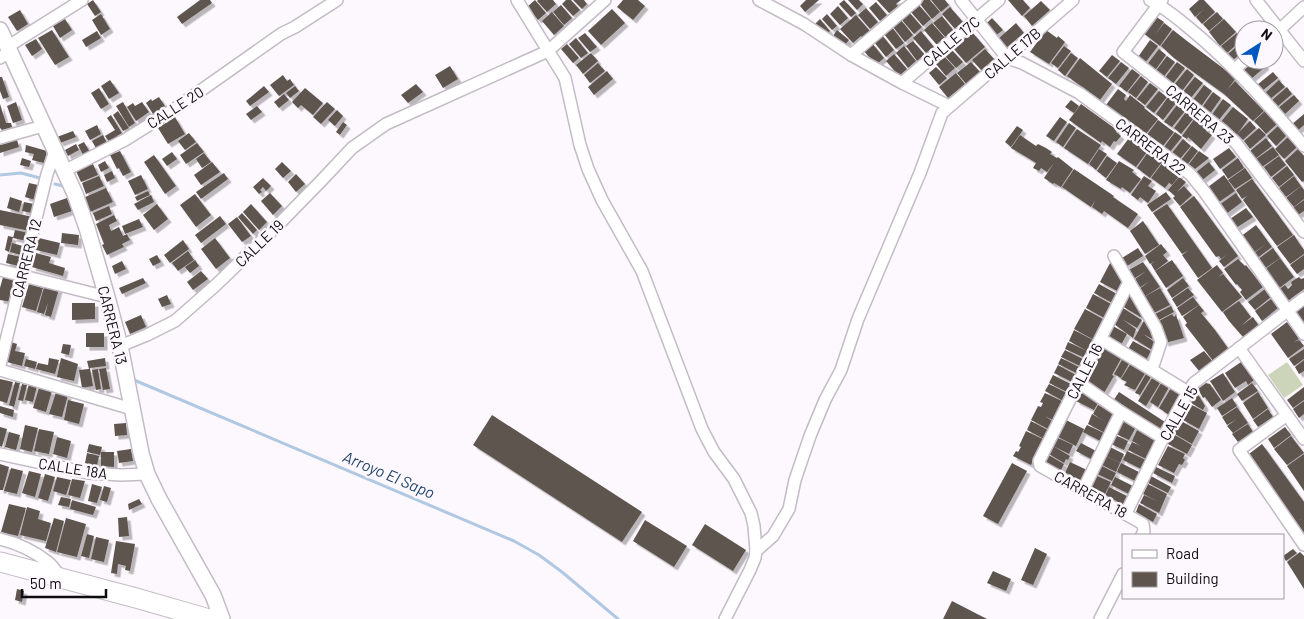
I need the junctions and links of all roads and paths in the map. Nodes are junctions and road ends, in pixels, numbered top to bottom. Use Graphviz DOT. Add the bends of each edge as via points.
graph roads {
  1 [pos="82,0"];
  2 [pos="337,0"];
  3 [pos="517,0"];
  4 [pos="605,0"];
  5 [pos="759,0"];
  6 [pos="916,0"];
  7 [pos="961,0"];
  8 [pos="999,0"];
  9 [pos="1073,0"];
  10 [pos="1256,0"];
  11 [pos="1157,1"];
  12 [pos="1304,7"];
  13 [pos="976,20"];
  14 [pos="1269,20"];
  15 [pos="1284,26"];
  16 [pos="0,30"];
  17 [pos="1284,40"];
  18 [pos="548,51"];
  19 [pos="6,52"];
  20 [pos="851,54"];
  21 [pos="1007,58"];
  22 [pos="1304,61"];
  23 [pos="1234,68"];
  24 [pos="1236,70"];
  25 [pos="902,83"];
  26 [pos="949,106"];
  27 [pos="43,126"];
  28 [pos="0,138"];
  29 [pos="1304,146"];
  30 [pos="54,151"];
  31 [pos="64,171"];
  32 [pos="1304,232"];
  33 [pos="1114,256"];
  34 [pos="0,270"];
  35 [pos="22,275"];
  36 [pos="1129,282"];
  37 [pos="107,297"];
  38 [pos="1304,298"];
  39 [pos="1287,311"];
  40 [pos="1304,334"];
  41 [pos="1101,339"];
  42 [pos="120,346"];
  43 [pos="1239,348"];
  44 [pos="0,365"];
  45 [pos="1152,369"];
  46 [pos="0,370"];
  47 [pos="1078,382"];
  48 [pos="1188,392"];
  49 [pos="132,409"];
  50 [pos="1121,412"];
  51 [pos="1287,415"];
  52 [pos="1163,438"];
  53 [pos="1304,439"];
  54 [pos="0,454"];
  55 [pos="1039,461"];
  56 [pos="147,474"];
  57 [pos="1083,490"];
  58 [pos="1126,513"];
  59 [pos="1143,531"];
  60 [pos="0,539"];
  61 [pos="1304,545"];
  62 [pos="756,551"];
  63 [pos="0,562"];
  64 [pos="1122,576"];
  65 [pos="62,579"];
  66 [pos="209,619"];
  67 [pos="222,619"];
  68 [pos="725,619"];
  69 [pos="1100,619"];
  1 -- 19 [label="street"];
  2 -- 31 [label="street, CALLE 20" via="125,140"];
  3 -- 18 [label="street"];
  4 -- 18 [label="street, CALLE 19"];
  5 -- 20 [label="street"];
  6 -- 20 [label="street"];
  7 -- 13 [label="street, CARRERA 22"];
  8 -- 13 [label="street, CALLE 17C"];
  9 -- 21 [label="street, CALLE 17B"];
  10 -- 14 [label="street"];
  11 -- 23 [label="street"];
  11 -- 32 [label="street, CARRERA 23" via="1123,52 1236,143"];
  12 -- 15 [label="street"];
  13 -- 21 [label="street, CARRERA 22"];
  13 -- 25 [label="street, CALLE 17C"];
  16 -- 19 [label="street, CARRERA 13"];
  17 -- 22 [label="street"];
  18 -- 42 [label="street, CALLE 19" via="386,124 352,148 277,226 175,321"];
  18 -- 62 [label="street" via="565,78 588,168 642,271 702,429 751,513"];
  19 -- 27 [label="street, CARRERA 13"];
  20 -- 25 [label="street"];
  21 -- 26 [label="street, CALLE 17B"];
  21 -- 39 [label="street, CARRERA 22" via="1075,90 1190,174"];
  24 -- 29 [label="street"];
  25 -- 26 [label="street"];
  26 -- 62 [label="street" via="942,113 840,370 810,436 789,509 773,536"];
  27 -- 28 [label="street"];
  27 -- 30 [label="street, CARRERA 13"];
  30 -- 31 [label="street, CARRERA 13"];
  30 -- 35 [label="street, CARRERA 12"];
  31 -- 37 [label="street, CARRERA 13" via="75,194"];
  33 -- 36 [label="street"];
  34 -- 35 [label="street"];
  35 -- 37 [label="street"];
  35 -- 44 [label="street, CARRERA 12"];
  36 -- 41 [label="street, CALLE 16"];
  36 -- 45 [label="street" via="1161,342"];
  37 -- 42 [label="street, CARRERA 13"];
  38 -- 39 [label="street, CALLE 15"];
  39 -- 40 [label="street, CARRERA 22"];
  39 -- 43 [label="street, CALLE 15"];
  41 -- 45 [label="street"];
  41 -- 47 [label="street, CALLE 16"];
  42 -- 49 [label="street, CARRERA 13"];
  43 -- 48 [label="street, CALLE 15" via="1202,376"];
  43 -- 51 [label="street"];
  45 -- 48 [label="street"];
  46 -- 49 [label="street"];
  47 -- 50 [label="street"];
  47 -- 55 [label="street, CALLE 16"];
  48 -- 52 [label="street, CALLE 15"];
  49 -- 56 [label="street, CARRERA 13"];
  50 -- 52 [label="street"];
  50 -- 57 [label="street"];
  51 -- 53 [label="street"];
  51 -- 61 [label="street" via="1240,450"];
  52 -- 58 [label="street, CALLE 15"];
  54 -- 56 [label="street, CALLE 18A" via="88,473"];
  55 -- 57 [label="street, CARRERA 18" via="1040,466"];
  56 -- 67 [label="street, CARRERA 13" via="213,595"];
  57 -- 58 [label="street, CARRERA 18"];
  58 -- 59 [label="street, CARRERA 18" via="1143,524"];
  60 -- 65 [label="street" via="32,551 49,563"];
  62 -- 68 [label="street"];
  63 -- 65 [label="main road"];
  64 -- 69 [label="street"];
  65 -- 66 [label="main road"];
}
